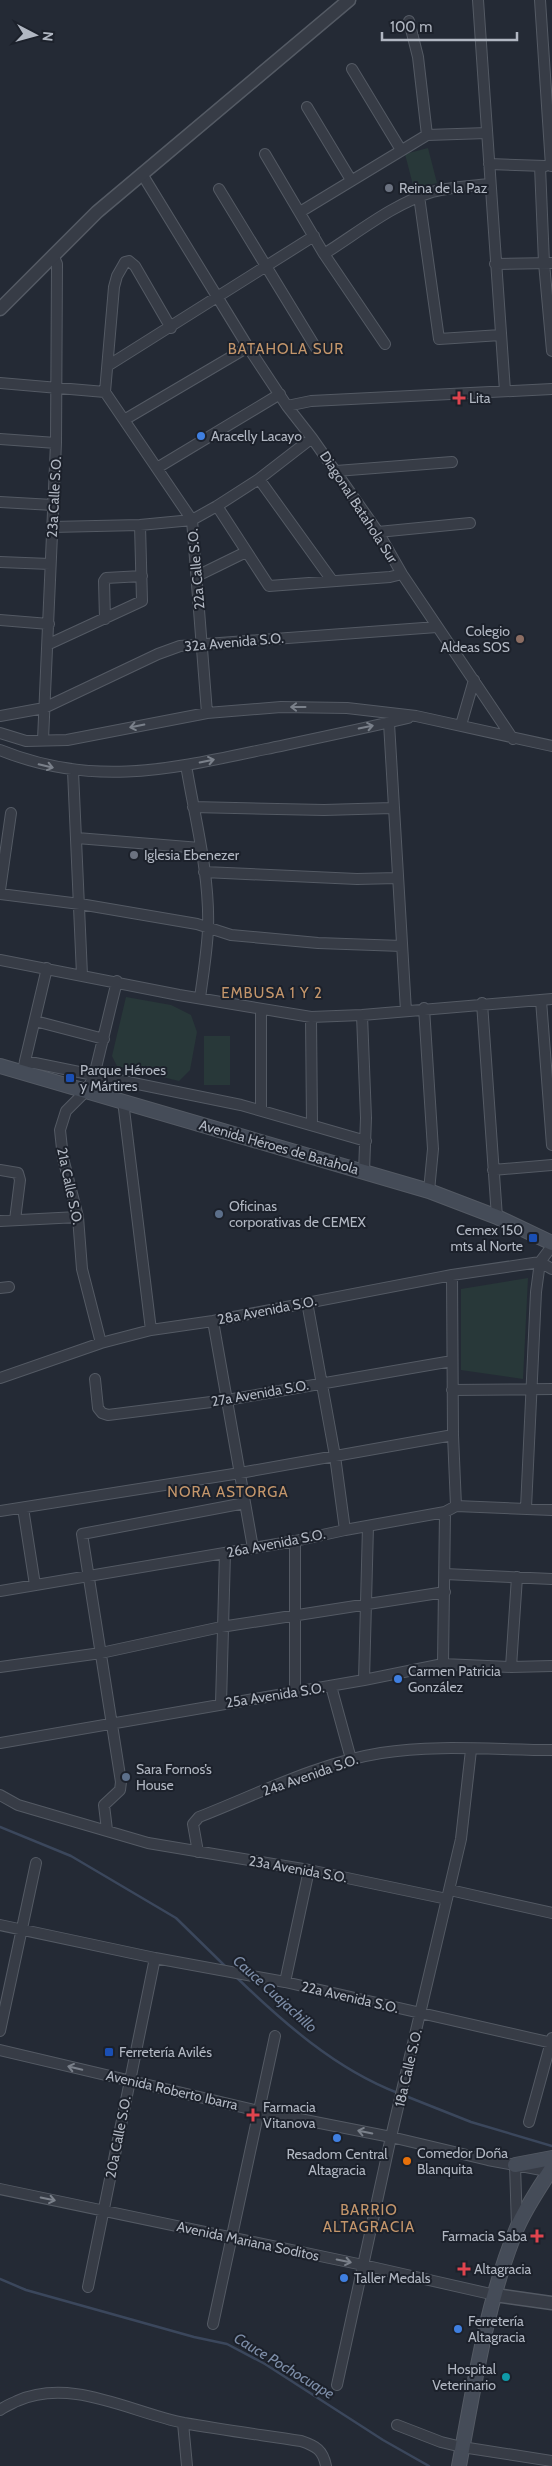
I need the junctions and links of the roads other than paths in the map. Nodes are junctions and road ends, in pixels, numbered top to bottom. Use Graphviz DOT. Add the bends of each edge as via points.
graph roads {
  1 [pos="349,0"];
  2 [pos="478,0"];
  3 [pos="540,0"];
  4 [pos="410,21"];
  5 [pos="352,69"];
  6 [pos="307,107"];
  7 [pos="487,133"];
  8 [pos="427,135"];
  9 [pos="400,150"];
  10 [pos="266,154"];
  11 [pos="489,164"];
  12 [pos="540,166"];
  13 [pos="552,166"];
  14 [pos="142,174"];
  15 [pos="351,180"];
  16 [pos="490,184"];
  17 [pos="218,189"];
  18 [pos="419,196"];
  19 [pos="300,212"];
  20 [pos="314,236"];
  21 [pos="324,254"];
  22 [pos="53,255"];
  23 [pos="548,263"];
  24 [pos="495,264"];
  25 [pos="266,267"];
  26 [pos="217,298"];
  27 [pos="0,309"];
  28 [pos="171,328"];
  29 [pos="501,336"];
  30 [pos="384,344"];
  31 [pos="248,347"];
  32 [pos="316,348"];
  33 [pos="552,351"];
  34 [pos="109,365"];
  35 [pos="0,383"];
  36 [pos="58,388"];
  37 [pos="552,389"];
  38 [pos="505,391"];
  39 [pos="105,392"];
  40 [pos="280,394"];
  41 [pos="287,406"];
  42 [pos="124,420"];
  43 [pos="312,438"];
  44 [pos="0,439"];
  45 [pos="56,444"];
  46 [pos="452,462"];
  47 [pos="157,468"];
  48 [pos="336,471"];
  49 [pos="259,478"];
  50 [pos="0,502"];
  51 [pos="53,505"];
  52 [pos="217,506"];
  53 [pos="192,520"];
  54 [pos="470,523"];
  55 [pos="140,525"];
  56 [pos="52,528"];
  57 [pos="378,532"];
  58 [pos="246,552"];
  59 [pos="0,562"];
  60 [pos="50,564"];
  61 [pos="402,574"];
  62 [pos="142,576"];
  63 [pos="197,576"];
  64 [pos="331,580"];
  65 [pos="105,619"];
  66 [pos="0,620"];
  67 [pos="49,624"];
  68 [pos="438,627"];
  69 [pos="202,643"];
  70 [pos="49,644"];
  71 [pos="474,680"];
  72 [pos="44,708"];
  73 [pos="207,713"];
  74 [pos="0,716"];
  75 [pos="416,716"];
  76 [pos="389,723"];
  77 [pos="461,725"];
  78 [pos="0,733"];
  79 [pos="513,739"];
  80 [pos="43,740"];
  81 [pos="552,746"];
  82 [pos="0,750"];
  83 [pos="186,765"];
  84 [pos="73,771"];
  85 [pos="193,807"];
  86 [pos="392,808"];
  87 [pos="11,813"];
  88 [pos="77,838"];
  89 [pos="200,848"];
  90 [pos="204,872"];
  91 [pos="397,878"];
  92 [pos="0,892"];
  93 [pos="80,904"];
  94 [pos="208,929"];
  95 [pos="402,946"];
  96 [pos="0,960"];
  97 [pos="47,968"];
  98 [pos="82,975"];
  99 [pos="117,981"];
  100 [pos="200,998"];
  101 [pos="552,999"];
  102 [pos="541,1000"];
  103 [pos="482,1003"];
  104 [pos="424,1008"];
  105 [pos="261,1009"];
  106 [pos="406,1011"];
  107 [pos="362,1015"];
  108 [pos="311,1017"];
  109 [pos="35,1021"];
  110 [pos="104,1039"];
  111 [pos="0,1066"];
  112 [pos="24,1066"];
  113 [pos="94,1076"];
  114 [pos="86,1091"];
  115 [pos="123,1101"];
  116 [pos="261,1110"];
  117 [pos="312,1124"];
  118 [pos="366,1141"];
  119 [pos="552,1145"];
  120 [pos="552,1165"];
  121 [pos="0,1170"];
  122 [pos="493,1170"];
  123 [pos="364,1172"];
  124 [pos="429,1191"];
  125 [pos="78,1217"];
  126 [pos="497,1217"];
  127 [pos="15,1220"];
  128 [pos="0,1221"];
  129 [pos="552,1245"];
  130 [pos="540,1262"];
  131 [pos="552,1269"];
  132 [pos="452,1275"];
  133 [pos="307,1302"];
  134 [pos="213,1320"];
  135 [pos="151,1330"];
  136 [pos="101,1343"];
  137 [pos="452,1362"];
  138 [pos="0,1378"];
  139 [pos="95,1380"];
  140 [pos="322,1382"];
  141 [pos="532,1388"];
  142 [pos="552,1389"];
  143 [pos="452,1390"];
  144 [pos="227,1400"];
  145 [pos="453,1435"];
  146 [pos="335,1456"];
  147 [pos="240,1473"];
  148 [pos="245,1503"];
  149 [pos="456,1506"];
  150 [pos="23,1508"];
  151 [pos="526,1508"];
  152 [pos="552,1510"];
  153 [pos="0,1511"];
  154 [pos="444,1512"];
  155 [pos="368,1526"];
  156 [pos="345,1530"];
  157 [pos="295,1541"];
  158 [pos="253,1548"];
  159 [pos="225,1553"];
  160 [pos="445,1574"];
  161 [pos="89,1575"];
  162 [pos="517,1578"];
  163 [pos="552,1578"];
  164 [pos="35,1585"];
  165 [pos="0,1591"];
  166 [pos="445,1592"];
  167 [pos="367,1605"];
  168 [pos="295,1616"];
  169 [pos="221,1627"];
  170 [pos="101,1653"];
  171 [pos="443,1664"];
  172 [pos="552,1666"];
  173 [pos="0,1667"];
  174 [pos="511,1667"];
  175 [pos="364,1680"];
  176 [pos="331,1686"];
  177 [pos="295,1692"];
  178 [pos="221,1704"];
  179 [pos="112,1725"];
  180 [pos="0,1743"];
  181 [pos="471,1750"];
  182 [pos="552,1750"];
  183 [pos="351,1759"];
  184 [pos="0,1795"];
  185 [pos="107,1830"];
  186 [pos="198,1852"];
  187 [pos="36,1863"];
  188 [pos="309,1870"];
  189 [pos="448,1894"];
  190 [pos="552,1912"];
  191 [pos="0,1925"];
  192 [pos="22,1930"];
  193 [pos="155,1958"];
  194 [pos="285,1982"];
  195 [pos="421,2013"];
  196 [pos="0,2031"];
  197 [pos="275,2036"];
  198 [pos="552,2041"];
  199 [pos="0,2050"];
  200 [pos="129,2080"];
  201 [pos="259,2110"];
  202 [pos="529,2122"];
  203 [pos="392,2137"];
  204 [pos="515,2165"];
  205 [pos="551,2168"];
  206 [pos="0,2189"];
  207 [pos="104,2210"];
  208 [pos="517,2228"];
  209 [pos="232,2237"];
  210 [pos="363,2265"];
  211 [pos="88,2287"];
  212 [pos="495,2295"];
  213 [pos="552,2303"];
  214 [pos="213,2324"];
  215 [pos="337,2385"];
  216 [pos="0,2410"];
  217 [pos="183,2423"];
  218 [pos="397,2425"];
  219 [pos="462,2447"];
  220 [pos="552,2461"];
  221 [pos="186,2466"];
  222 [pos="326,2466"];
  223 [pos="459,2466"];
  1 -- 14 [label="street"];
  2 -- 7 [label="street"];
  3 -- 13 [label="street"];
  4 -- 8 [label="street" via="418,57"];
  5 -- 9 [label="street"];
  6 -- 15 [label="street"];
  7 -- 8 [label="street"];
  7 -- 11 [label="street"];
  8 -- 9 [label="street"];
  9 -- 15 [label="street"];
  10 -- 19 [label="street"];
  11 -- 12 [label="street"];
  11 -- 16 [label="street"];
  12 -- 13 [label="street"];
  12 -- 23 [label="street"];
  14 -- 22 [label="street"];
  14 -- 26 [label="street, Diagonal Batahola Sur"];
  15 -- 19 [label="street"];
  16 -- 18 [label="street"];
  16 -- 24 [label="street"];
  17 -- 25 [label="street"];
  18 -- 21 [label="street" via="399,205"];
  18 -- 29 [label="street" via="439,340"];
  19 -- 20 [label="street"];
  20 -- 21 [label="street"];
  20 -- 25 [label="street"];
  21 -- 30 [label="street"];
  22 -- 27 [label="street"];
  22 -- 36 [label="street, 23a Calle S.O." via="57,264"];
  23 -- 24 [label="street"];
  23 -- 33 [label="street"];
  24 -- 29 [label="street"];
  25 -- 26 [label="street"];
  25 -- 32 [label="street"];
  26 -- 28 [label="street"];
  26 -- 31 [label="street, Diagonal Batahola Sur"];
  28 -- 34 [label="street"];
  28 -- 34 [label="street" via="136,266 126,262 114,287"];
  29 -- 38 [label="street"];
  31 -- 40 [label="street, Diagonal Batahola Sur"];
  31 -- 42 [label="street"];
  34 -- 39 [label="street"];
  35 -- 36 [label="street"];
  36 -- 39 [label="street"];
  36 -- 45 [label="street, 23a Calle S.O."];
  37 -- 38 [label="street"];
  38 -- 41 [label="street" via="310,401"];
  39 -- 42 [label="street, 22a Calle S.O."];
  40 -- 41 [label="street, Diagonal Batahola Sur"];
  40 -- 47 [label="street"];
  41 -- 43 [label="street, Diagonal Batahola Sur"];
  42 -- 47 [label="street, 22a Calle S.O."];
  43 -- 48 [label="street, Diagonal Batahola Sur"];
  43 -- 49 [label="street"];
  44 -- 45 [label="street"];
  45 -- 51 [label="street, 23a Calle S.O."];
  46 -- 48 [label="street"];
  47 -- 53 [label="street, 22a Calle S.O."];
  48 -- 57 [label="street, Diagonal Batahola Sur"];
  49 -- 52 [label="street"];
  49 -- 64 [label="street"];
  50 -- 51 [label="street"];
  51 -- 56 [label="street, 23a Calle S.O."];
  52 -- 53 [label="street"];
  52 -- 58 [label="street"];
  53 -- 55 [label="street"];
  53 -- 63 [label="street, 22a Calle S.O."];
  54 -- 57 [label="street"];
  55 -- 56 [label="street"];
  55 -- 62 [label="street"];
  56 -- 60 [label="street, 23a Calle S.O."];
  57 -- 61 [label="street, Diagonal Batahola Sur"];
  58 -- 63 [label="street"];
  58 -- 64 [label="street" via="269,586"];
  59 -- 60 [label="street"];
  60 -- 67 [label="street, 23a Calle S.O."];
  61 -- 64 [label="street"];
  61 -- 68 [label="street, Diagonal Batahola Sur"];
  62 -- 65 [label="street" via="142,601"];
  62 -- 65 [label="street" via="106,578"];
  63 -- 69 [label="street, 22a Calle S.O."];
  65 -- 70 [label="street"];
  66 -- 67 [label="street"];
  67 -- 70 [label="street, 23a Calle S.O."];
  68 -- 69 [label="street, 32a Avenida S.O."];
  68 -- 71 [label="street, Diagonal Batahola Sur"];
  69 -- 72 [label="street, 32a Avenida S.O." via="158,654"];
  69 -- 73 [label="street, 22a Calle S.O."];
  70 -- 72 [label="street, 23a Calle S.O."];
  71 -- 77 [label="street"];
  71 -- 79 [label="street, Diagonal Batahola Sur"];
  72 -- 74 [label="street, 32a Avenida S.O."];
  72 -- 80 [label="street, 23a Calle S.O."];
  75 -- 73 [label="street, one-way" via="347,708 281,707"];
  73 -- 80 [label="street, one-way" via="68,740"];
  75 -- 76 [label="street"];
  75 -- 77 [label="street"];
  83 -- 76 [label="street, one-way"];
  76 -- 86 [label="street"];
  77 -- 79 [label="street"];
  78 -- 80 [label="street" via="26,741"];
  79 -- 81 [label="street"];
  82 -- 84 [label="street, one-way" via="25,760"];
  83 -- 84 [label="street" via="148,770"];
  83 -- 85 [label="street"];
  84 -- 88 [label="street"];
  85 -- 86 [label="street"];
  85 -- 89 [label="street"];
  86 -- 91 [label="street"];
  87 -- 92 [label="street"];
  88 -- 89 [label="street"];
  88 -- 93 [label="street"];
  89 -- 90 [label="street"];
  90 -- 91 [label="street"];
  90 -- 94 [label="street"];
  91 -- 95 [label="street"];
  92 -- 93 [label="street"];
  93 -- 94 [label="street" via="197,924"];
  93 -- 98 [label="street"];
  94 -- 95 [label="street" via="230,935 318,943"];
  94 -- 100 [label="street"];
  95 -- 106 [label="street"];
  96 -- 97 [label="street"];
  97 -- 98 [label="street"];
  97 -- 109 [label="street"];
  98 -- 99 [label="street"];
  99 -- 100 [label="street"];
  99 -- 110 [label="street, 21a Calle S.O."];
  100 -- 105 [label="street"];
  101 -- 102 [label="street"];
  102 -- 103 [label="street"];
  102 -- 119 [label="street"];
  103 -- 104 [label="street"];
  103 -- 122 [label="street"];
  104 -- 106 [label="street"];
  104 -- 124 [label="street" via="433,1149"];
  105 -- 108 [label="street"];
  105 -- 116 [label="street"];
  106 -- 107 [label="street"];
  107 -- 108 [label="street"];
  107 -- 118 [label="street"];
  108 -- 117 [label="street"];
  109 -- 110 [label="street"];
  109 -- 112 [label="street"];
  110 -- 113 [label="street, 21a Calle S.O."];
  111 -- 112 [label="main road, Avenida Héroes de Batahola"];
  112 -- 113 [label="street"];
  112 -- 114 [label="main road, Avenida Héroes de Batahola"];
  113 -- 114 [label="street, 21a Calle S.O."];
  113 -- 116 [label="street"];
  114 -- 115 [label="main road, Avenida Héroes de Batahola"];
  114 -- 125 [label="street, 21a Calle S.O." via="66,1111 60,1130 63,1158"];
  115 -- 123 [label="main road, Avenida Héroes de Batahola"];
  115 -- 135 [label="street"];
  116 -- 117 [label="street"];
  117 -- 118 [label="street"];
  118 -- 123 [label="street"];
  120 -- 122 [label="street"];
  121 -- 127 [label="street" via="18,1173"];
  122 -- 126 [label="street"];
  123 -- 124 [label="main road, Avenida Héroes de Batahola"];
  124 -- 126 [label="main road, Avenida Héroes de Batahola"];
  125 -- 127 [label="street"];
  125 -- 136 [label="street, 21a Calle S.O." via="82,1269"];
  126 -- 129 [label="main road, Avenida Héroes de Batahola"];
  127 -- 128 [label="street"];
  129 -- 130 [label="street"];
  130 -- 131 [label="street"];
  130 -- 132 [label="street, 28a Avenida S.O."];
  130 -- 141 [label="street"];
  132 -- 133 [label="street, 28a Avenida S.O."];
  132 -- 137 [label="street"];
  133 -- 134 [label="street, 28a Avenida S.O."];
  133 -- 140 [label="street"];
  134 -- 135 [label="street, 28a Avenida S.O."];
  134 -- 144 [label="street"];
  135 -- 136 [label="street, 28a Avenida S.O."];
  136 -- 138 [label="street, 28a Avenida S.O."];
  137 -- 140 [label="street, 27a Avenida S.O."];
  137 -- 143 [label="street"];
  139 -- 144 [label="street, 27a Avenida S.O." via="98,1408 108,1415"];
  140 -- 144 [label="street, 27a Avenida S.O."];
  140 -- 146 [label="street"];
  141 -- 142 [label="street"];
  141 -- 143 [label="street"];
  141 -- 151 [label="street"];
  143 -- 145 [label="street"];
  144 -- 147 [label="street"];
  145 -- 146 [label="street"];
  145 -- 149 [label="street"];
  146 -- 147 [label="street"];
  146 -- 156 [label="street"];
  147 -- 148 [label="street"];
  147 -- 150 [label="street"];
  148 -- 158 [label="street"];
  148 -- 161 [label="street" via="82,1534"];
  149 -- 151 [label="street, 26a Avenida S.O."];
  149 -- 154 [label="street, 26a Avenida S.O."];
  150 -- 153 [label="street"];
  150 -- 164 [label="street"];
  151 -- 152 [label="street, 26a Avenida S.O."];
  154 -- 155 [label="street, 26a Avenida S.O."];
  154 -- 160 [label="street"];
  155 -- 156 [label="street, 26a Avenida S.O."];
  155 -- 167 [label="street"];
  156 -- 157 [label="street, 26a Avenida S.O."];
  157 -- 158 [label="street, 26a Avenida S.O."];
  157 -- 168 [label="street"];
  158 -- 159 [label="street, 26a Avenida S.O."];
  159 -- 161 [label="street, 26a Avenida S.O."];
  159 -- 169 [label="street"];
  160 -- 162 [label="street"];
  160 -- 166 [label="street"];
  161 -- 164 [label="street, 26a Avenida S.O."];
  161 -- 170 [label="street"];
  162 -- 163 [label="street"];
  162 -- 174 [label="street"];
  164 -- 165 [label="street, 26a Avenida S.O."];
  166 -- 167 [label="street"];
  166 -- 171 [label="street"];
  167 -- 168 [label="street"];
  167 -- 175 [label="street"];
  168 -- 169 [label="street"];
  168 -- 177 [label="street"];
  169 -- 170 [label="street"];
  169 -- 178 [label="street"];
  170 -- 173 [label="street"];
  170 -- 179 [label="street"];
  171 -- 174 [label="street, 25a Avenida S.O."];
  171 -- 175 [label="street, 25a Avenida S.O."];
  172 -- 174 [label="street, 25a Avenida S.O."];
  175 -- 176 [label="street, 25a Avenida S.O."];
  176 -- 177 [label="street, 25a Avenida S.O."];
  176 -- 183 [label="street"];
  177 -- 178 [label="street, 25a Avenida S.O."];
  178 -- 179 [label="street, 25a Avenida S.O."];
  179 -- 180 [label="street, 25a Avenida S.O."];
  179 -- 185 [label="street" via="121,1782 120,1790 104,1805"];
  181 -- 182 [label="street, 24a Avenida S.O."];
  181 -- 183 [label="street, 24a Avenida S.O." via="382,1753"];
  181 -- 189 [label="street, 18a Calle S.O." via="464,1820"];
  183 -- 186 [label="street, 24a Avenida S.O." via="198,1817 193,1824"];
  184 -- 185 [label="street, 23a Avenida S.O." via="18,1805"];
  185 -- 186 [label="street, 23a Avenida S.O." via="148,1843"];
  186 -- 188 [label="street, 23a Avenida S.O."];
  187 -- 192 [label="street"];
  188 -- 189 [label="street, 23a Avenida S.O."];
  188 -- 194 [label="street"];
  189 -- 190 [label="street, 23a Avenida S.O."];
  189 -- 195 [label="street, 18a Calle S.O."];
  191 -- 192 [label="street, 22a Avenida S.O."];
  192 -- 193 [label="street, 22a Avenida S.O."];
  192 -- 196 [label="street"];
  193 -- 194 [label="street, 22a Avenida S.O."];
  193 -- 200 [label="street, 20a Calle S.O."];
  194 -- 195 [label="street, 22a Avenida S.O."];
  195 -- 198 [label="street, 22a Avenida S.O."];
  195 -- 203 [label="street, 18a Calle S.O."];
  197 -- 201 [label="street"];
  198 -- 202 [label="street"];
  200 -- 199 [label="street, Avenida Roberto Ibarra, one-way"];
  200 -- 201 [label="street, Avenida Roberto Ibarra"];
  200 -- 207 [label="street, 20a Calle S.O."];
  203 -- 201 [label="street, Avenida Roberto Ibarra, one-way"];
  201 -- 209 [label="street"];
  203 -- 204 [label="street, Avenida Roberto Ibarra"];
  203 -- 210 [label="street, 18a Calle S.O."];
  204 -- 205 [label="main road"];
  204 -- 208 [label="street"];
  205 -- 208 [label="main road"];
  206 -- 207 [label="street, Avenida Mariana Soditos, one-way"];
  207 -- 209 [label="street, Avenida Mariana Soditos"];
  207 -- 211 [label="street, 20a Calle S.O."];
  208 -- 212 [label="main road"];
  209 -- 210 [label="street, Avenida Mariana Soditos, one-way"];
  209 -- 214 [label="street"];
  210 -- 212 [label="street, Avenida Mariana Soditos"];
  210 -- 215 [label="street, 18a Calle S.O."];
  212 -- 213 [label="street"];
  212 -- 219 [label="main road"];
  216 -- 217 [label="street" via="27,2397 49,2393 105,2400"];
  217 -- 221 [label="street"];
  217 -- 222 [label="street" via="302,2440 316,2446 324,2455"];
  218 -- 219 [label="street"];
  219 -- 220 [label="street"];
  219 -- 223 [label="main road"];
}
